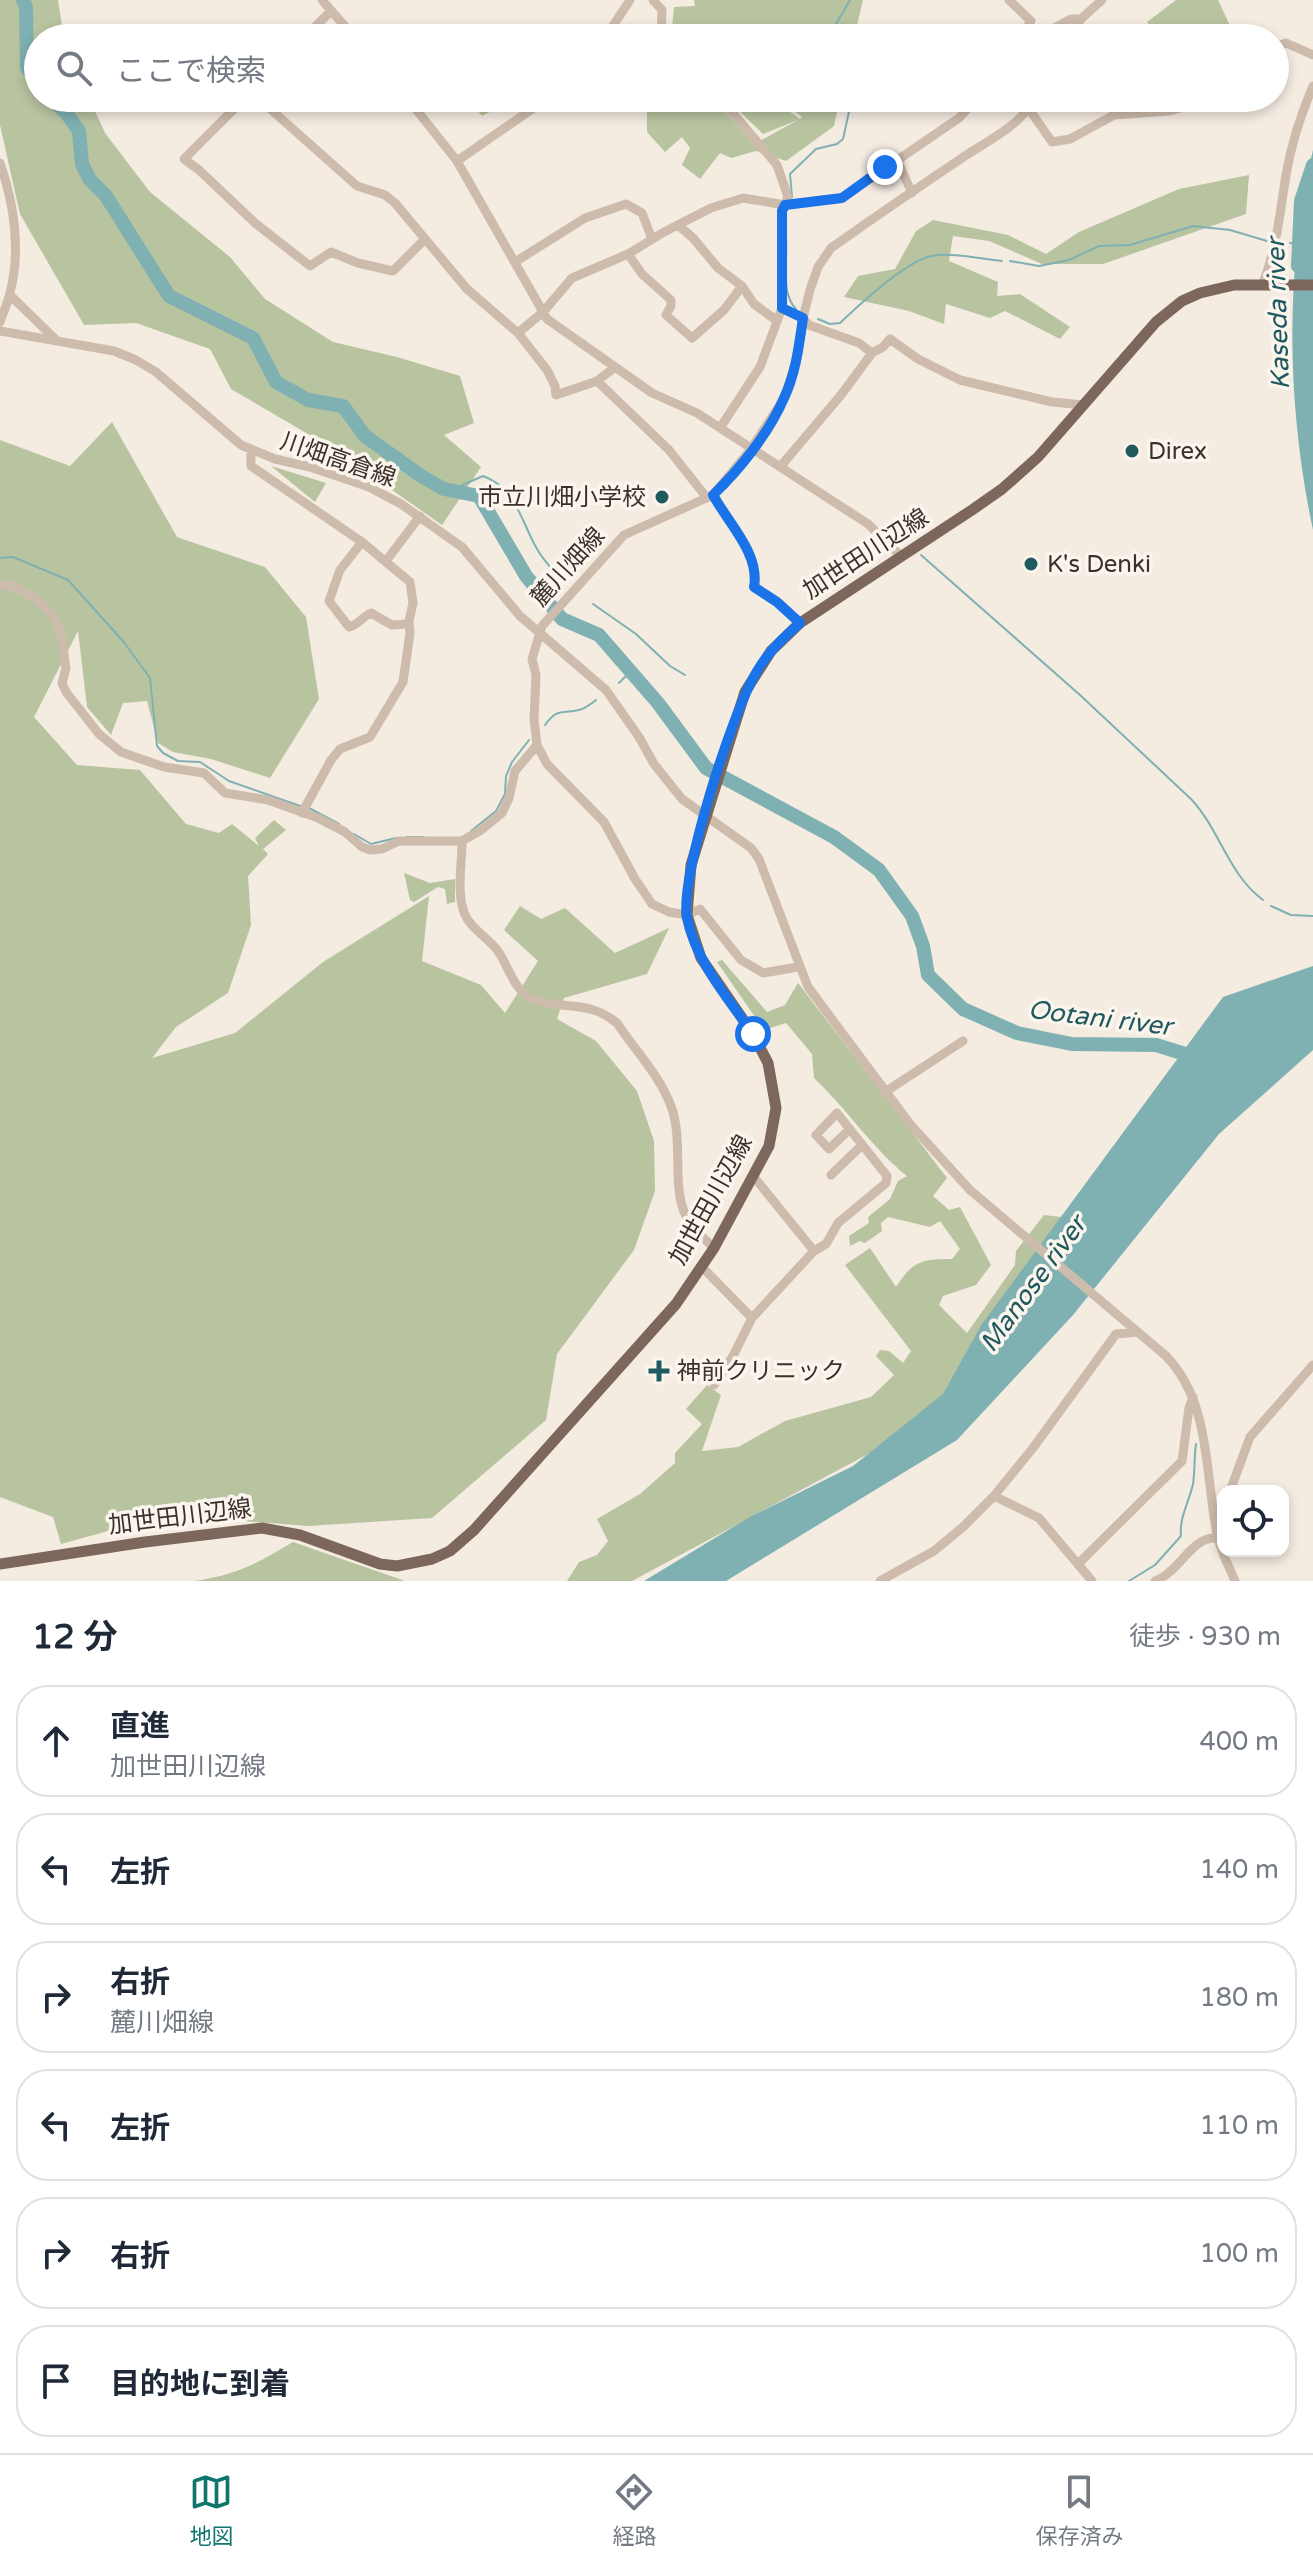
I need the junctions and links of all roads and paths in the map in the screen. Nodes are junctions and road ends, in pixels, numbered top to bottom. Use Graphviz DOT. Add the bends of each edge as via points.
graph roads {
  1 [pos="322,0"];
  2 [pos="630,0"];
  3 [pos="653,0"];
  4 [pos="1009,0"];
  5 [pos="1102,0"];
  6 [pos="331,11"];
  7 [pos="1081,19"];
  8 [pos="318,24"];
  9 [pos="343,24"];
  10 [pos="614,24"];
  11 [pos="662,24"];
  12 [pos="1029,24"];
  13 [pos="1062,24"];
  14 [pos="1078,24"];
  15 [pos="1289,44"];
  16 [pos="1313,55"];
  17 [pos="1313,86"];
  18 [pos="231,112"];
  19 [pos="274,112"];
  20 [pos="418,112"];
  21 [pos="528,112"];
  22 [pos="732,112"];
  23 [pos="965,112"];
  24 [pos="1026,112"];
  25 [pos="1031,112"];
  26 [pos="1155,112"];
  27 [pos="896,158"];
  28 [pos="457,161"];
  29 [pos="0,163"];
  30 [pos="912,193"];
  31 [pos="785,205"];
  32 [pos="678,225"];
  33 [pos="425,239"];
  34 [pos="652,239"];
  35 [pos="628,254"];
  36 [pos="515,262"];
  37 [pos="1263,283"];
  38 [pos="1313,285"];
  39 [pos="742,286"];
  40 [pos="10,295"];
  41 [pos="782,308"];
  42 [pos="543,312"];
  43 [pos="803,318"];
  44 [pos="776,320"];
  45 [pos="0,322"];
  46 [pos="0,331"];
  47 [pos="518,333"];
  48 [pos="57,340"];
  49 [pos="872,353"];
  50 [pos="614,368"];
  51 [pos="597,381"];
  52 [pos="1084,405"];
  53 [pos="720,428"];
  54 [pos="751,449"];
  55 [pos="251,451"];
  56 [pos="780,467"];
  57 [pos="710,497"];
  58 [pos="420,516"];
  59 [pos="362,542"];
  60 [pos="901,556"];
  61 [pos="386,561"];
  62 [pos="0,585"];
  63 [pos="800,623"];
  64 [pos="409,624"];
  65 [pos="540,630"];
  66 [pos="537,745"];
  67 [pos="304,809"];
  68 [pos="706,812"];
  69 [pos="462,841"];
  70 [pos="687,915"];
  71 [pos="798,967"];
  72 [pos="963,1041"];
  73 [pos="885,1092"];
  74 [pos="850,1129"];
  75 [pos="862,1145"];
  76 [pos="831,1175"];
  77 [pos="754,1177"];
  78 [pos="714,1248"];
  79 [pos="814,1251"];
  80 [pos="702,1267"];
  81 [pos="752,1318"];
  82 [pos="1138,1332"];
  83 [pos="1311,1369"];
  84 [pos="714,1385"];
  85 [pos="1193,1397"];
  86 [pos="1232,1485"];
  87 [pos="994,1496"];
  88 [pos="1217,1525"];
  89 [pos="1217,1540"];
  90 [pos="1226,1557"];
  91 [pos="0,1564"];
  92 [pos="1078,1564"];
  93 [pos="880,1581"];
  94 [pos="1092,1581"];
  95 [pos="1155,1581"];
  96 [pos="1235,1581"];
  1 -- 6 [label="street"];
  2 -- 10 [label="street"];
  3 -- 11 [label="street" via="662,10"];
  4 -- 12 [label="street"];
  5 -- 7 [label="street"];
  6 -- 8 [label="street"];
  6 -- 9 [label="street"];
  7 -- 13 [label="street"];
  7 -- 14 [label="street"];
  15 -- 16 [label="street"];
  17 -- 37 [label="street" via="1286,172 1275,249"];
  18 -- 33 [label="street" via="184,159 310,266 331,252 393,271"];
  19 -- 33 [label="street" via="357,186 390,198"];
  20 -- 28 [label="street"];
  21 -- 28 [label="street"];
  22 -- 31 [label="street" via="777,165 788,197"];
  23 -- 27 [label="street"];
  24 -- 30 [label="street, 麓川畑線" via="1009,129"];
  25 -- 26 [label="street" via="1052,142 1070,139 1114,115"];
  27 -- 30 [label="street"];
  27 -- 31 [label="street" via="842,198"];
  28 -- 36 [label="street"];
  29 -- 40 [label="street" via="16,243"];
  30 -- 43 [label="street, 麓川畑線" via="831,248 818,267"];
  31 -- 32 [label="street" via="743,198"];
  31 -- 41 [label="street"];
  32 -- 34 [label="street"];
  32 -- 39 [label="street"];
  33 -- 47 [label="street" via="477,299"];
  34 -- 35 [label="street"];
  34 -- 36 [label="street" via="642,213 626,204 585,218"];
  35 -- 39 [label="street" via="671,300 666,315 692,338"];
  35 -- 42 [label="street" via="572,278"];
  36 -- 42 [label="street"];
  37 -- 38 [label="main road, 加世田川辺線"];
  37 -- 52 [label="main road, 加世田川辺線" via="1213,288 1182,301 1156,322"];
  39 -- 44 [label="street" via="754,304"];
  40 -- 45 [label="street"];
  40 -- 48 [label="street"];
  41 -- 43 [label="street"];
  41 -- 44 [label="street"];
  42 -- 47 [label="street"];
  42 -- 50 [label="street" via="563,333"];
  43 -- 49 [label="street"];
  43 -- 54 [label="street, 麓川畑線" via="785,397"];
  44 -- 53 [label="street" via="756,374"];
  46 -- 48 [label="street, 川畑高倉線"];
  47 -- 51 [label="street" via="547,370 556,395"];
  48 -- 55 [label="street, 川畑高倉線" via="114,351 146,366"];
  49 -- 52 [label="street" via="890,339 960,380"];
  49 -- 56 [label="street"];
  50 -- 51 [label="street"];
  50 -- 53 [label="street"];
  51 -- 57 [label="street"];
  52 -- 60 [label="main road, 加世田川辺線" via="1011,481"];
  53 -- 54 [label="street"];
  54 -- 56 [label="street"];
  54 -- 57 [label="street, 麓川畑線"];
  55 -- 58 [label="street, 川畑高倉線" via="369,487"];
  55 -- 59 [label="street" via="251,466"];
  56 -- 60 [label="street" via="868,524"];
  57 -- 63 [label="street" via="748,549 754,587"];
  57 -- 65 [label="street, 麓川畑線" via="624,535"];
  58 -- 61 [label="street"];
  58 -- 65 [label="street, 川畑高倉線" via="462,547 513,608"];
  59 -- 61 [label="street"];
  59 -- 64 [label="street" via="340,570 329,601 349,627 371,613 392,625"];
  60 -- 63 [label="main road, 加世田川辺線"];
  61 -- 64 [label="street" via="410,582"];
  62 -- 67 [label="street" via="15,587 52,614 61,633 66,692 99,734 121,752 204,773 225,793"];
  63 -- 68 [label="main road, 加世田川辺線" via="771,651 745,692"];
  64 -- 67 [label="street" via="403,682 388,710 370,737 340,749"];
  65 -- 66 [label="street" via="532,659"];
  65 -- 68 [label="street, 川畑高倉線" via="606,690 682,799"];
  66 -- 69 [label="street" via="515,771 502,813"];
  66 -- 70 [label="street" via="547,764 604,822 652,904"];
  67 -- 69 [label="street" via="370,850 399,841"];
  68 -- 70 [label="main road, 加世田川辺線" via="691,865"];
  68 -- 71 [label="street, 川畑高倉線" via="759,859"];
  69 -- 78 [label="street" via="459,893 466,919 498,951 518,987 535,1001 572,1004 608,1015 666,1095 678,1141 681,1203 695,1229"];
  70 -- 71 [label="street" via="700,909 741,960 763,973"];
  70 -- 77 [label="main road, 加世田川辺線" via="701,958 753,1034 773,1078 775,1120"];
  71 -- 73 [label="street, 川畑高倉線"];
  72 -- 73 [label="street"];
  73 -- 82 [label="street, 川畑高倉線" via="956,1177"];
  74 -- 75 [label="street"];
  75 -- 76 [label="street"];
  75 -- 79 [label="street" via="887,1176 886,1183"];
  77 -- 78 [label="main road, 加世田川辺線"];
  77 -- 79 [label="street"];
  78 -- 80 [label="main road, 加世田川辺線"];
  79 -- 81 [label="street"];
  80 -- 81 [label="street"];
  80 -- 91 [label="main road, 加世田川辺線" via="648,1339 488,1516 450,1551 432,1559 380,1564 300,1535 262,1528"];
  81 -- 84 [label="street"];
  82 -- 85 [label="street, 川畑高倉線" via="1176,1366"];
  82 -- 87 [label="street" via="1116,1334"];
  83 -- 86 [label="street" via="1250,1437"];
  85 -- 88 [label="street"];
  85 -- 92 [label="street" via="1182,1461"];
  87 -- 92 [label="street" via="1039,1518"];
  87 -- 93 [label="street" via="934,1551"];
  89 -- 95 [label="street" via="1198,1543 1172,1573"];
  90 -- 96 [label="street"];
  92 -- 94 [label="street"];
}
